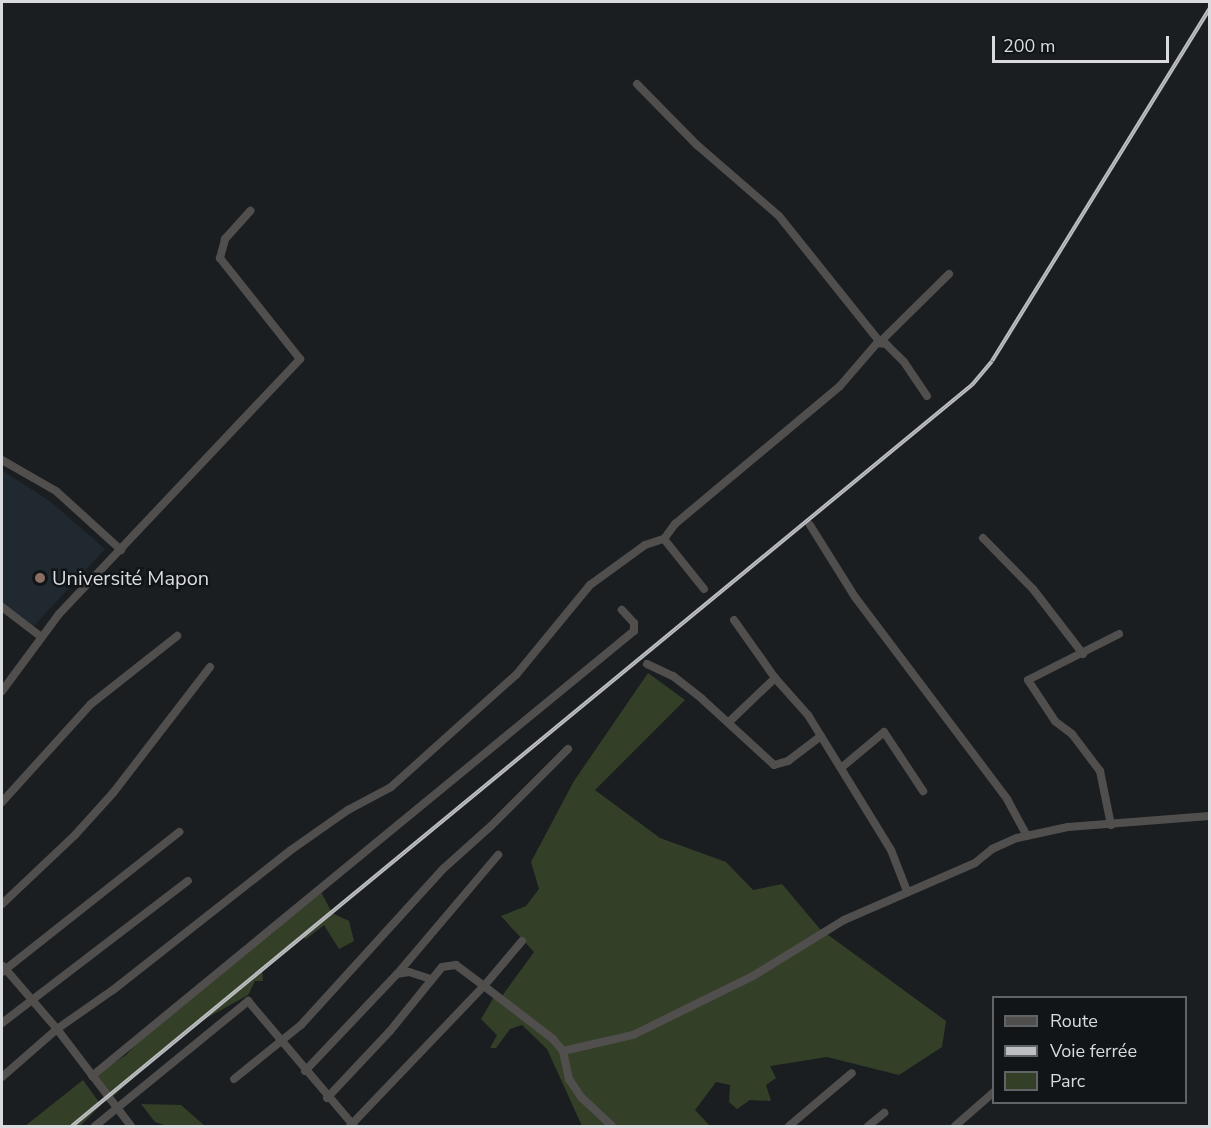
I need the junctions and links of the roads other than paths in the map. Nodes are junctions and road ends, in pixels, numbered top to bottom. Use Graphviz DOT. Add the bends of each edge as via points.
graph roads {
  1 [pos="636,84"];
  2 [pos="250,211"];
  3 [pos="949,274"];
  4 [pos="880,342"];
  5 [pos="927,396"];
  6 [pos="2,460"];
  7 [pos="810,525"];
  8 [pos="983,538"];
  9 [pos="664,539"];
  10 [pos="121,549"];
  11 [pos="704,589"];
  12 [pos="2,607"];
  13 [pos="622,610"];
  14 [pos="734,620"];
  15 [pos="1119,634"];
  16 [pos="39,636"];
  17 [pos="177,636"];
  18 [pos="1083,654"];
  19 [pos="647,664"];
  20 [pos="210,667"];
  21 [pos="775,678"];
  22 [pos="2,691"];
  23 [pos="729,722"];
  24 [pos="821,736"];
  25 [pos="568,749"];
  26 [pos="842,768"];
  27 [pos="923,791"];
  28 [pos="2,802"];
  29 [pos="1209,816"];
  30 [pos="1111,825"];
  31 [pos="179,832"];
  32 [pos="1027,836"];
  33 [pos="498,855"];
  34 [pos="188,881"];
  35 [pos="907,891"];
  36 [pos="2,904"];
  37 [pos="522,941"];
  38 [pos="3,968"];
  39 [pos="397,974"];
  40 [pos="430,979"];
  41 [pos="484,986"];
  42 [pos="31,999"];
  43 [pos="2,1023"];
  44 [pos="57,1029"];
  45 [pos="283,1041"];
  46 [pos="562,1052"];
  47 [pos="305,1071"];
  48 [pos="852,1073"];
  49 [pos="92,1076"];
  50 [pos="2,1077"];
  51 [pos="234,1079"];
  52 [pos="992,1093"];
  53 [pos="327,1098"];
  54 [pos="115,1107"];
  55 [pos="884,1113"];
  56 [pos="95,1126"];
  57 [pos="131,1126"];
  58 [pos="352,1126"];
  59 [pos="612,1126"];
  60 [pos="789,1126"];
  61 [pos="868,1126"];
  62 [pos="955,1126"];
  1 -- 4 [label="street" via="697,145 778,216"];
  2 -- 10 [label="street" via="225,239 220,258 300,359"];
  3 -- 4 [label="street"];
  4 -- 5 [label="street" via="904,362"];
  4 -- 9 [label="street" via="840,386 675,524"];
  6 -- 10 [label="street" via="56,491"];
  7 -- 32 [label="street" via="890,647 1006,799"];
  8 -- 18 [label="street" via="1033,589"];
  9 -- 11 [label="street"];
  9 -- 44 [label="street" via="645,545 596,579 516,675 391,787 323,826"];
  10 -- 16 [label="street"];
  12 -- 16 [label="street"];
  13 -- 49 [label="street" via="634,623 634,631"];
  14 -- 21 [label="street"];
  15 -- 18 [label="street"];
  16 -- 22 [label="street"];
  17 -- 28 [label="street" via="91,704"];
  18 -- 30 [label="street" via="1028,680 1055,721 1072,734 1100,771"];
  19 -- 23 [label="street" via="673,676"];
  20 -- 36 [label="street" via="83,827"];
  21 -- 23 [label="street"];
  21 -- 24 [label="street"];
  23 -- 24 [label="street" via="776,766"];
  24 -- 26 [label="street"];
  25 -- 45 [label="street" via="442,869"];
  26 -- 27 [label="street" via="884,732"];
  26 -- 35 [label="street" via="891,850"];
  29 -- 30 [label="street"];
  30 -- 32 [label="street" via="1068,827"];
  31 -- 38 [label="street"];
  32 -- 35 [label="street"];
  33 -- 39 [label="street"];
  34 -- 42 [label="street"];
  35 -- 46 [label="street" via="844,920 753,975 633,1035"];
  37 -- 41 [label="street"];
  38 -- 42 [label="street"];
  39 -- 40 [label="street" via="409,972"];
  39 -- 47 [label="street"];
  40 -- 41 [label="street" via="442,967 453,964"];
  40 -- 53 [label="street" via="390,1031"];
  41 -- 46 [label="street" via="553,1039"];
  41 -- 58 [label="street"];
  42 -- 43 [label="street"];
  42 -- 44 [label="street"];
  44 -- 49 [label="street"];
  44 -- 50 [label="street"];
  45 -- 47 [label="street"];
  45 -- 51 [label="street"];
  45 -- 54 [label="street" via="253,1004 244,1002"];
  46 -- 59 [label="street" via="569,1079 580,1097"];
  47 -- 53 [label="street"];
  48 -- 60 [label="street"];
  49 -- 54 [label="street"];
  52 -- 62 [label="street"];
  53 -- 58 [label="street"];
  54 -- 56 [label="street"];
  54 -- 57 [label="street"];
  55 -- 61 [label="street"];
}
